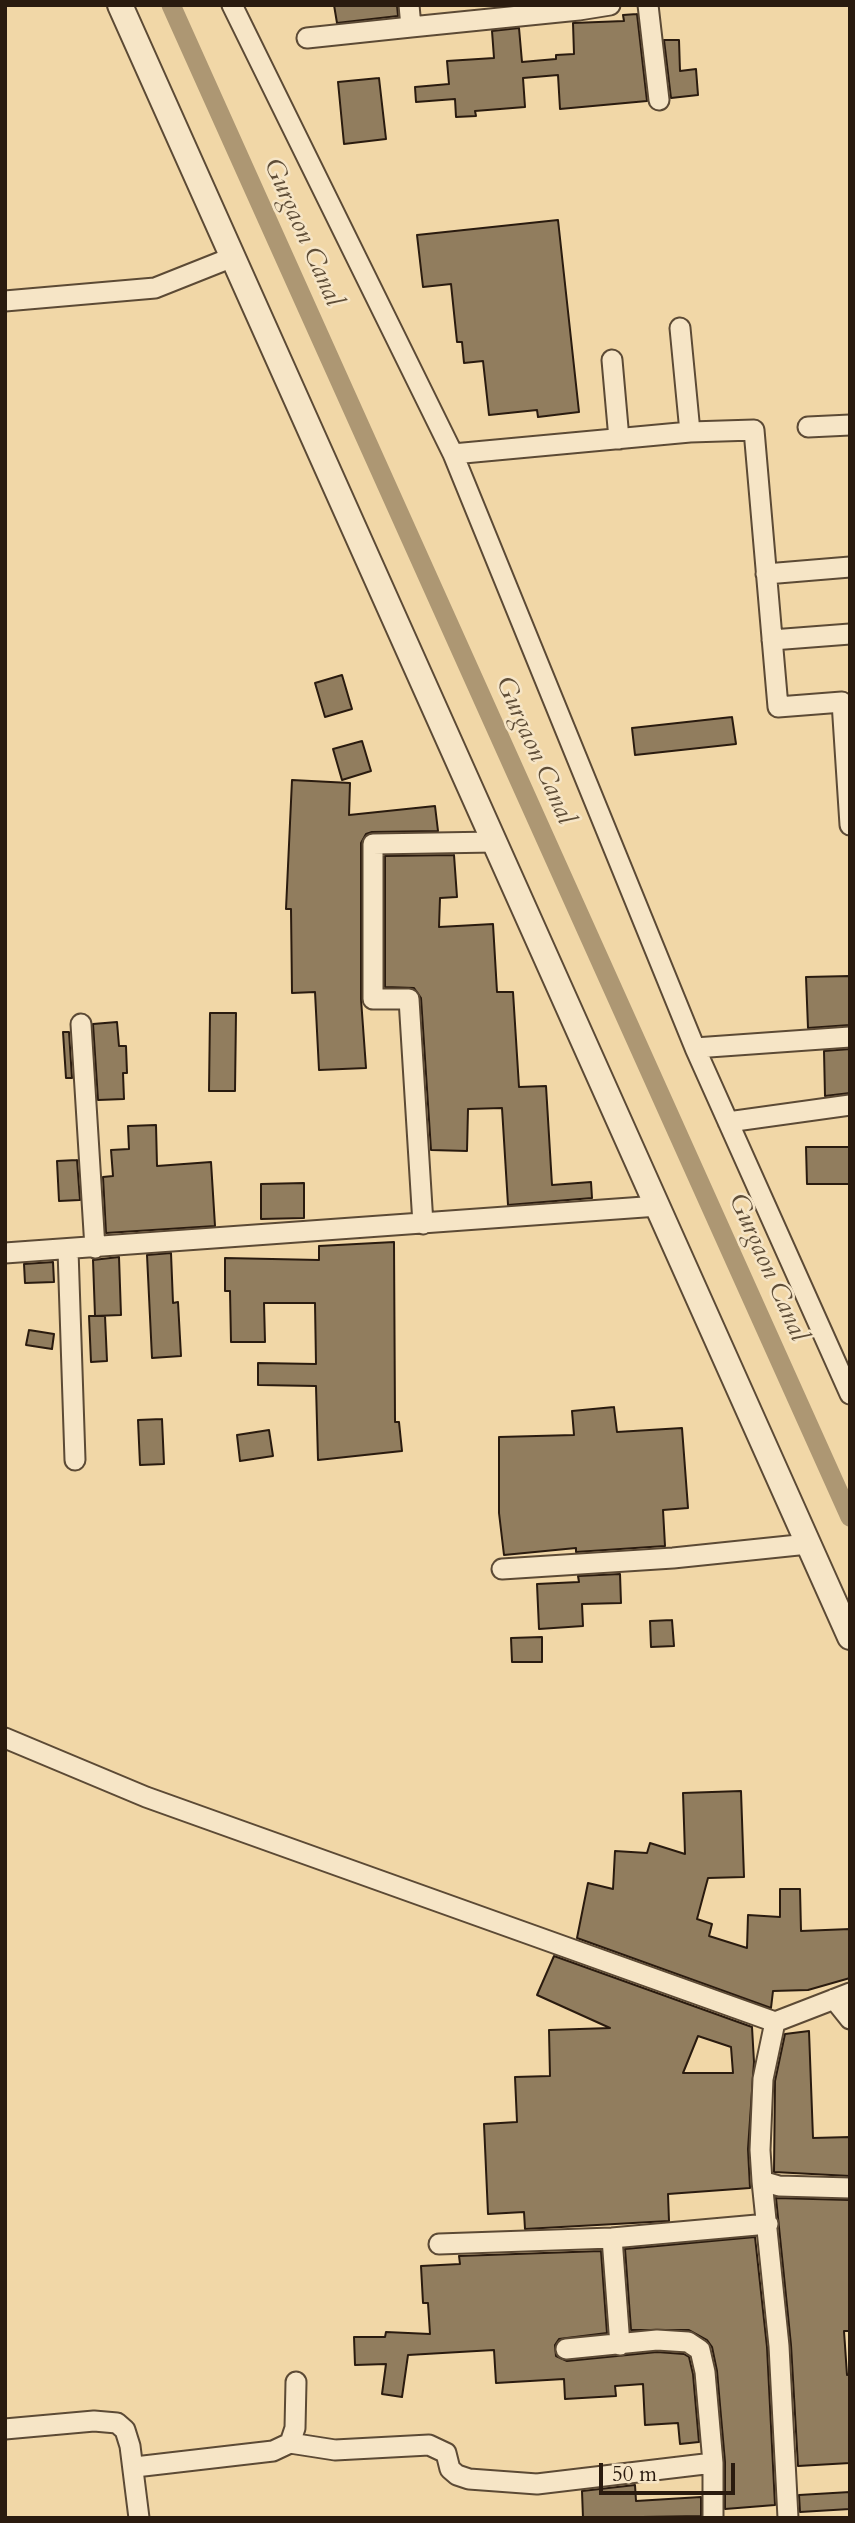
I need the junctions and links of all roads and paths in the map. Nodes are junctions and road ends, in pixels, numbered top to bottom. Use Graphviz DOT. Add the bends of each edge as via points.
graph roads {
  1 [pos="120,5"];
  2 [pos="232,5"];
  3 [pos="409,5"];
  4 [pos="610,5"];
  5 [pos="648,5"];
  6 [pos="579,8"];
  7 [pos="487,11"];
  8 [pos="411,27"];
  9 [pos="307,38"];
  10 [pos="659,100"];
  11 [pos="233,257"];
  12 [pos="5,301"];
  13 [pos="680,328"];
  14 [pos="611,360"];
  15 [pos="850,425"];
  16 [pos="808,427"];
  17 [pos="690,432"];
  18 [pos="619,439"];
  19 [pos="453,454"];
  20 [pos="850,567"];
  21 [pos="766,573"];
  22 [pos="850,634"];
  23 [pos="772,640"];
  24 [pos="850,825"];
  25 [pos="495,842"];
  26 [pos="81,1024"];
  27 [pos="850,1037"];
  28 [pos="695,1048"];
  29 [pos="850,1105"];
  30 [pos="727,1122"];
  31 [pos="658,1206"];
  32 [pos="423,1224"];
  33 [pos="95,1248"];
  34 [pos="68,1250"];
  35 [pos="5,1253"];
  36 [pos="850,1394"];
  37 [pos="75,1460"];
  38 [pos="808,1544"];
  39 [pos="502,1569"];
  40 [pos="850,1637"];
  41 [pos="5,1738"];
  42 [pos="842,1996"];
  43 [pos="850,2019"];
  44 [pos="775,2022"];
  45 [pos="762,2181"];
  46 [pos="850,2188"];
  47 [pos="768,2224"];
  48 [pos="612,2238"];
  49 [pos="439,2244"];
  50 [pos="620,2344"];
  51 [pos="566,2348"];
  52 [pos="296,2382"];
  53 [pos="5,2429"];
  54 [pos="290,2443"];
  55 [pos="713,2463"];
  56 [pos="135,2467"];
  57 [pos="139,2518"];
  58 [pos="713,2518"];
  59 [pos="788,2518"];
  1 -- 11 [label="street"];
  2 -- 19 [label="street"];
  3 -- 8 [label="street"];
  4 -- 6 [label="street"];
  5 -- 10 [label="street"];
  6 -- 7 [label="street"];
  7 -- 8 [label="street"];
  8 -- 9 [label="street"];
  11 -- 12 [label="street" via="155,288"];
  11 -- 25 [label="street"];
  13 -- 17 [label="street"];
  14 -- 18 [label="street"];
  15 -- 16 [label="street"];
  17 -- 18 [label="street"];
  17 -- 21 [label="street" via="754,430"];
  18 -- 19 [label="street"];
  19 -- 28 [label="street"];
  20 -- 21 [label="street"];
  21 -- 23 [label="street"];
  22 -- 23 [label="street"];
  23 -- 24 [label="street" via="778,707 842,702"];
  25 -- 31 [label="street"];
  25 -- 32 [label="street" via="373,844 373,999 409,999"];
  26 -- 33 [label="street"];
  27 -- 28 [label="street"];
  28 -- 30 [label="street"];
  29 -- 30 [label="street"];
  30 -- 36 [label="street"];
  31 -- 32 [label="street"];
  31 -- 38 [label="street"];
  32 -- 33 [label="street"];
  33 -- 34 [label="street"];
  34 -- 35 [label="street"];
  34 -- 37 [label="street"];
  38 -- 39 [label="street"];
  38 -- 40 [label="street"];
  41 -- 44 [label="street" via="146,1797"];
  42 -- 43 [label="street"];
  42 -- 44 [label="street"];
  44 -- 45 [label="street" via="763,2079"];
  45 -- 46 [label="street" via="779,2186"];
  45 -- 47 [label="street"];
  47 -- 48 [label="street"];
  47 -- 59 [label="street"];
  48 -- 49 [label="street"];
  48 -- 50 [label="street"];
  50 -- 51 [label="street"];
  50 -- 55 [label="street" via="667,2340 688,2342 700,2350"];
  52 -- 54 [label="street" via="295,2428"];
  53 -- 56 [label="street" via="117,2423 125,2430"];
  54 -- 55 [label="street" via="335,2450 429,2445 446,2453 450,2469 457,2475 537,2484"];
  54 -- 56 [label="street" via="273,2451"];
  55 -- 58 [label="street"];
  56 -- 57 [label="street"];
}
